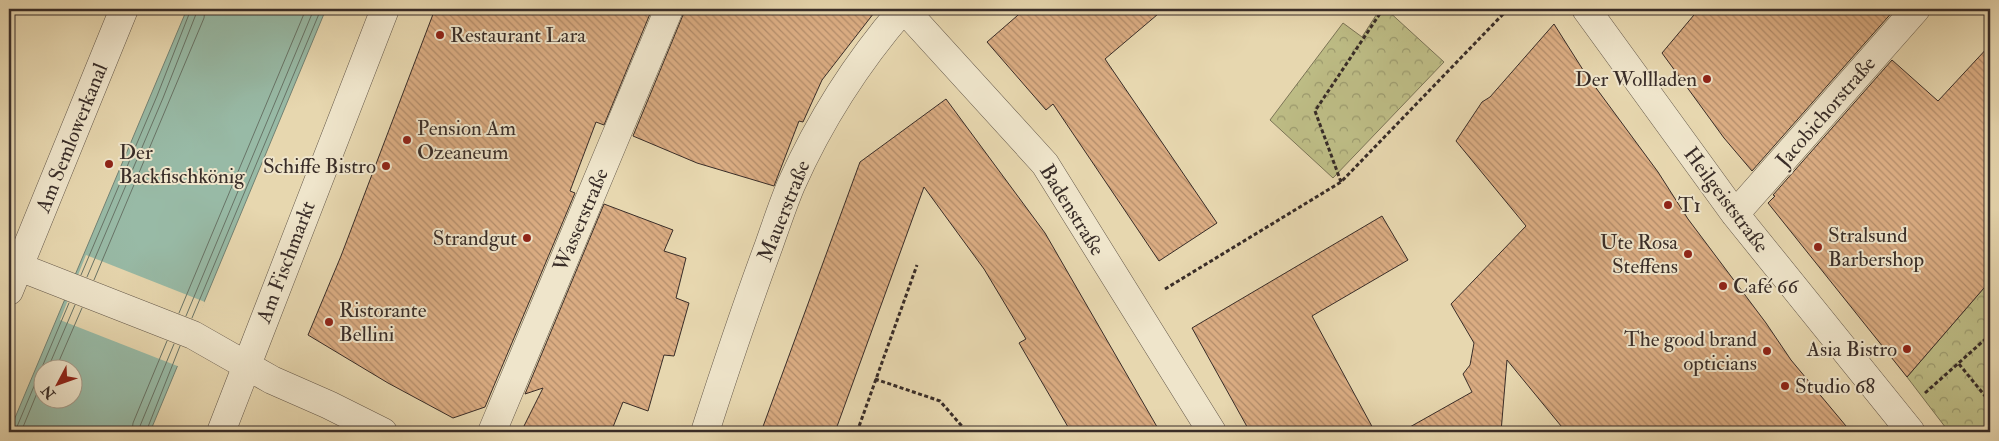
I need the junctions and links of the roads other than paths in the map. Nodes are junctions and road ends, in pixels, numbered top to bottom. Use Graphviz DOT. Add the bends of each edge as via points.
graph roads {
  1 [pos="124,9"];
  2 [pos="385,9"];
  3 [pos="670,9"];
  4 [pos="904,9"];
  5 [pos="1586,9"];
  6 [pos="1916,9"];
  7 [pos="1736,214"];
  8 [pos="12,274"];
  9 [pos="246,366"];
  10 [pos="1904,424"];
  11 [pos="221,432"];
  12 [pos="383,432"];
  13 [pos="492,432"];
  14 [pos="705,432"];
  15 [pos="1212,432"];
  1 -- 8 [label="street, Am Semlowerkanal"];
  2 -- 9 [label="street, Am Fischmarkt"];
  3 -- 13 [label="street, Wasserstraße"];
  4 -- 14 [label="street, Mauerstraße" via="877,39 854,73 791,185"];
  4 -- 15 [label="street, Badenstraße" via="1045,164"];
  5 -- 7 [label="street, Heilgeiststraße"];
  6 -- 7 [label="street, Jacobichorstraße"];
  7 -- 10 [label="street, Heilgeiststraße"];
  8 -- 9 [label="street" via="73,288 193,335"];
  9 -- 11 [label="street, Am Fischmarkt"];
  9 -- 12 [label="street"];
}
